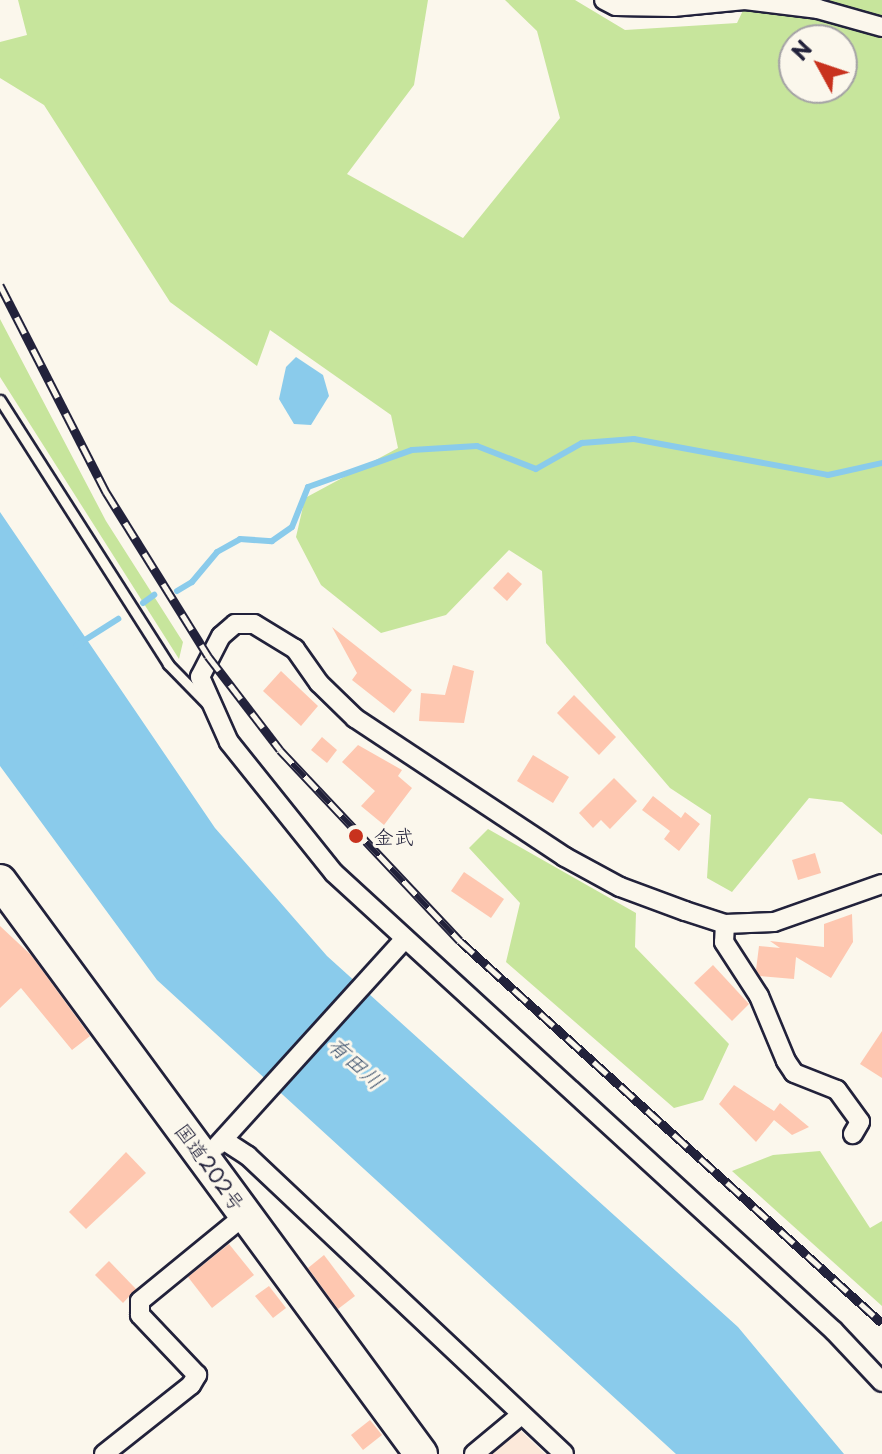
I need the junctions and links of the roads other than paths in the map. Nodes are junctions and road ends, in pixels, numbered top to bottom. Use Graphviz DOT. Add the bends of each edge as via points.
graph roads {
  1 [pos="604,0"];
  2 [pos="882,27"];
  3 [pos="0,400"];
  4 [pos="210,706"];
  5 [pos="0,882"];
  6 [pos="882,884"];
  7 [pos="725,924"];
  8 [pos="403,941"];
  9 [pos="853,1134"];
  10 [pos="213,1148"];
  11 [pos="245,1215"];
  12 [pos="882,1382"];
  13 [pos="521,1415"];
  14 [pos="104,1454"];
  15 [pos="421,1454"];
  16 [pos="474,1454"];
  17 [pos="564,1454"];
  1 -- 2 [label="street" via="616,6 673,7 745,0 818,9"];
  3 -- 4 [label="lane" via="168,664"];
  4 -- 7 [label="street" via="200,677 208,656 235,624 254,624 295,649 319,683 355,718 565,857 620,887"];
  4 -- 8 [label="street" via="229,742 334,873"];
  5 -- 10 [label="highway, 国道202号"];
  6 -- 7 [label="street" via="774,922"];
  7 -- 9 [label="street" via="724,942 759,996 786,1061 794,1073 837,1090 860,1122"];
  8 -- 10 [label="street"];
  8 -- 12 [label="street" via="823,1320"];
  10 -- 11 [label="highway, 国道202号"];
  10 -- 13 [label="street" via="248,1156"];
  11 -- 14 [label="street" via="140,1301 140,1315 197,1375"];
  11 -- 15 [label="highway, 国道202号"];
  13 -- 16 [label="street"];
  13 -- 17 [label="street"];
}
